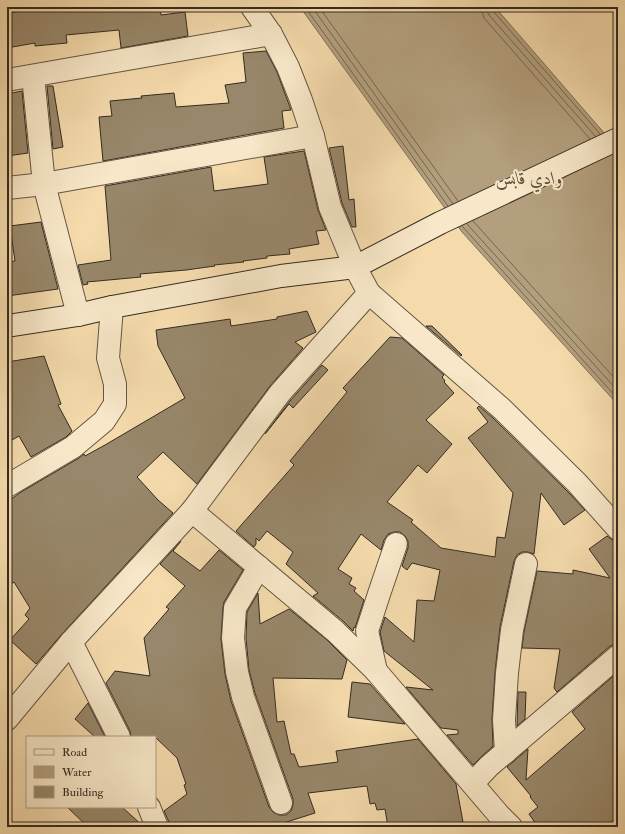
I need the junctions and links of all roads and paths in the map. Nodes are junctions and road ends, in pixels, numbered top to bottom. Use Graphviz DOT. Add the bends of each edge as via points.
graph roads {
  1 [pos="252,7"];
  2 [pos="271,34"];
  3 [pos="33,76"];
  4 [pos="7,80"];
  5 [pos="313,136"];
  6 [pos="618,139"];
  7 [pos="44,184"];
  8 [pos="7,188"];
  9 [pos="355,267"];
  10 [pos="369,293"];
  11 [pos="112,308"];
  12 [pos="78,315"];
  13 [pos="7,326"];
  14 [pos="7,486"];
  15 [pos="192,511"];
  16 [pos="618,529"];
  17 [pos="396,544"];
  18 [pos="526,564"];
  19 [pos="259,567"];
  20 [pos="71,642"];
  21 [pos="618,656"];
  22 [pos="376,671"];
  23 [pos="7,719"];
  24 [pos="118,736"];
  25 [pos="506,752"];
  26 [pos="472,783"];
  27 [pos="281,803"];
  28 [pos="149,808"];
  29 [pos="500,823"];
  30 [pos="157,827"];
  1 -- 2 [label="street"];
  2 -- 3 [label="street"];
  2 -- 5 [label="street" via="288,67"];
  3 -- 4 [label="street"];
  3 -- 7 [label="street"];
  5 -- 7 [label="street"];
  5 -- 9 [label="street" via="330,207"];
  6 -- 9 [label="street" via="440,223"];
  7 -- 8 [label="street"];
  7 -- 12 [label="street"];
  9 -- 10 [label="street"];
  9 -- 11 [label="street" via="281,276"];
  10 -- 15 [label="street" via="280,393"];
  10 -- 16 [label="street" via="502,409 577,482"];
  11 -- 12 [label="street"];
  11 -- 14 [label="street" via="108,358 115,384 115,404 104,421 73,447"];
  12 -- 13 [label="street"];
  15 -- 19 [label="street"];
  15 -- 20 [label="street"];
  17 -- 22 [label="street" via="368,631"];
  18 -- 25 [label="street" via="512,630 507,673 504,720"];
  19 -- 22 [label="street" via="335,630"];
  19 -- 27 [label="street" via="235,608 233,638 236,672"];
  20 -- 23 [label="street"];
  20 -- 24 [label="street"];
  21 -- 25 [label="street"];
  22 -- 26 [label="street"];
  25 -- 26 [label="street"];
  26 -- 29 [label="street"];
  28 -- 30 [label="street"];
}
